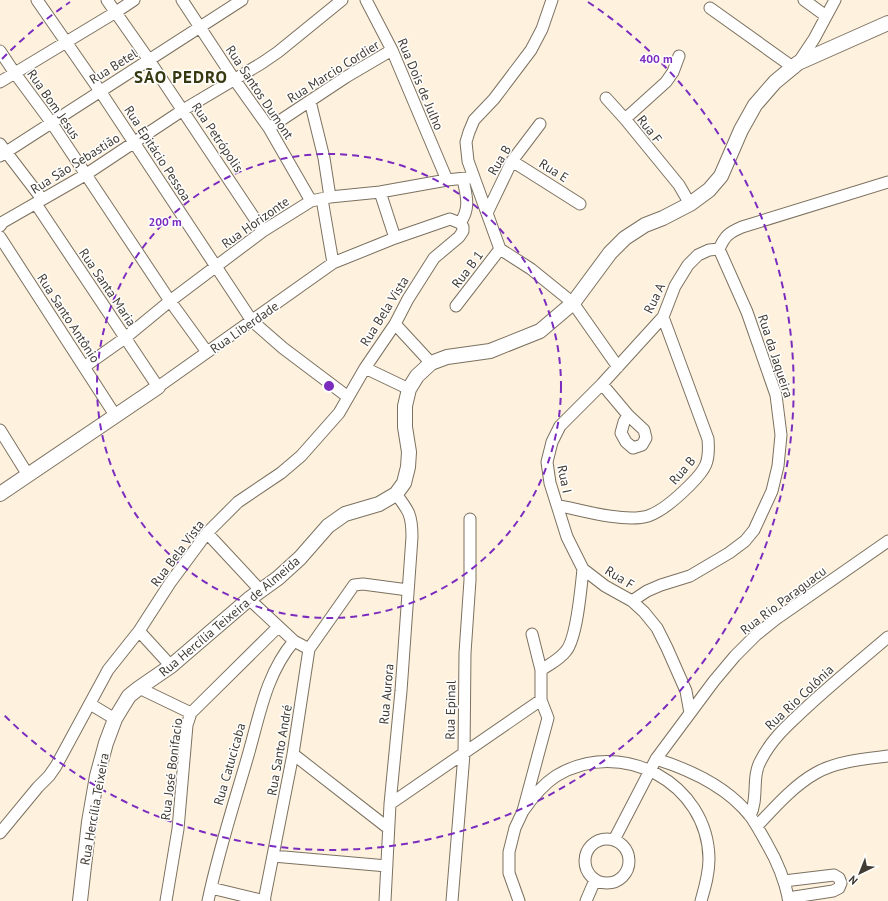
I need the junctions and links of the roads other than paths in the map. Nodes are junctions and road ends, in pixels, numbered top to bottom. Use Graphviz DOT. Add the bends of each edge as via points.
graph roads {
  1 [pos="36,0"];
  2 [pos="107,0"];
  3 [pos="134,0"];
  4 [pos="182,0"];
  5 [pos="242,0"];
  6 [pos="342,0"];
  7 [pos="366,0"];
  8 [pos="552,0"];
  9 [pos="804,0"];
  10 [pos="835,0"];
  11 [pos="710,8"];
  12 [pos="116,12"];
  13 [pos="826,16"];
  14 [pos="888,23"];
  15 [pos="200,28"];
  16 [pos="66,42"];
  17 [pos="392,50"];
  18 [pos="0,51"];
  19 [pos="679,56"];
  20 [pos="149,60"];
  21 [pos="796,66"];
  22 [pos="14,72"];
  23 [pos="234,79"];
  24 [pos="0,82"];
  25 [pos="100,91"];
  26 [pos="606,98"];
  27 [pos="310,101"];
  28 [pos="184,110"];
  29 [pos="625,120"];
  30 [pos="51,122"];
  31 [pos="540,124"];
  32 [pos="269,128"];
  33 [pos="133,143"];
  34 [pos="2,150"];
  35 [pos="512,161"];
  36 [pos="85,175"];
  37 [pos="469,178"];
  38 [pos="447,180"];
  39 [pos="888,182"];
  40 [pos="380,192"];
  41 [pos="321,199"];
  42 [pos="39,201"];
  43 [pos="580,204"];
  44 [pos="690,204"];
  45 [pos="487,213"];
  46 [pos="460,222"];
  47 [pos="0,226"];
  48 [pos="263,231"];
  49 [pos="0,237"];
  50 [pos="395,238"];
  51 [pos="500,248"];
  52 [pos="719,249"];
  53 [pos="333,263"];
  54 [pos="216,267"];
  55 [pos="170,301"];
  56 [pos="574,303"];
  57 [pos="456,306"];
  58 [pos="663,317"];
  59 [pos="252,321"];
  60 [pos="395,324"];
  61 [pos="125,338"];
  62 [pos="207,352"];
  63 [pos="431,363"];
  64 [pos="84,367"];
  65 [pos="618,367"];
  66 [pos="365,368"];
  67 [pos="602,384"];
  68 [pos="158,387"];
  69 [pos="409,389"];
  70 [pos="348,398"];
  71 [pos="115,415"];
  72 [pos="628,415"];
  73 [pos="0,430"];
  74 [pos="28,475"];
  75 [pos="0,494"];
  76 [pos="396,494"];
  77 [pos="556,505"];
  78 [pos="470,519"];
  79 [pos="207,533"];
  80 [pos="744,541"];
  81 [pos="888,541"];
  82 [pos="583,569"];
  83 [pos="408,590"];
  84 [pos="261,591"];
  85 [pos="250,599"];
  86 [pos="632,601"];
  87 [pos="278,627"];
  88 [pos="139,631"];
  89 [pos="532,634"];
  90 [pos="888,637"];
  91 [pos="294,641"];
  92 [pos="309,649"];
  93 [pos="171,666"];
  94 [pos="540,670"];
  95 [pos="139,688"];
  96 [pos="541,700"];
  97 [pos="90,704"];
  98 [pos="191,713"];
  99 [pos="690,713"];
  100 [pos="115,719"];
  101 [pos="293,754"];
  102 [pos="464,754"];
  103 [pos="888,756"];
  104 [pos="656,759"];
  105 [pos="650,770"];
  106 [pos="390,804"];
  107 [pos="522,811"];
  108 [pos="750,816"];
  109 [pos="757,826"];
  110 [pos="388,828"];
  111 [pos="0,833"];
  112 [pos="614,840"];
  113 [pos="273,856"];
  114 [pos="387,866"];
  115 [pos="595,880"];
  116 [pos="784,881"];
  117 [pos="211,888"];
  118 [pos="789,900"];
  119 [pos="80,901"];
  120 [pos="166,901"];
  121 [pos="208,901"];
  122 [pos="264,901"];
  123 [pos="385,901"];
  124 [pos="452,901"];
  125 [pos="519,901"];
  126 [pos="586,901"];
  127 [pos="700,901"];
  1 -- 16 [label="street, Rua Epitácio Pessoa"];
  2 -- 12 [label="street, Rua Petrópolis"];
  3 -- 12 [label="street"];
  4 -- 15 [label="street, Rua Santos Dumont"];
  5 -- 15 [label="street, Rua Betel"];
  6 -- 23 [label="street, Rua São Sebastião" via="278,52"];
  7 -- 17 [label="street, Rua Dois de Julho"];
  8 -- 37 [label="street" via="542,29 531,50 474,120 468,132 466,142"];
  9 -- 13 [label="street"];
  10 -- 13 [label="street"];
  11 -- 21 [label="street"];
  12 -- 16 [label="street"];
  12 -- 20 [label="street, Rua Petrópolis"];
  13 -- 21 [label="street"];
  14 -- 21 [label="main road"];
  15 -- 20 [label="street, Rua Betel"];
  15 -- 23 [label="street, Rua Santos Dumont"];
  16 -- 22 [label="street"];
  16 -- 25 [label="street, Rua Epitácio Pessoa"];
  17 -- 27 [label="street, Rua Marcio Cordier"];
  17 -- 38 [label="street, Rua Dois de Julho"];
  18 -- 22 [label="street, Rua Bom Jesus"];
  19 -- 29 [label="street, Rua F" via="666,82"];
  20 -- 25 [label="street, Rua Betel"];
  20 -- 28 [label="street, Rua Petrópolis"];
  21 -- 44 [label="main road" via="775,82 755,105 721,176 709,190"];
  22 -- 24 [label="street"];
  22 -- 30 [label="street, Rua Bom Jesus"];
  23 -- 28 [label="street, Rua São Sebastião"];
  23 -- 32 [label="street, Rua Santos Dumont"];
  25 -- 30 [label="street, Rua Betel"];
  25 -- 33 [label="street, Rua Epitácio Pessoa"];
  26 -- 29 [label="street"];
  27 -- 32 [label="street, Rua Marcio Cordier"];
  27 -- 41 [label="street" via="324,158"];
  28 -- 33 [label="street, Rua São Sebastião"];
  28 -- 48 [label="street, Rua Petrópolis"];
  29 -- 44 [label="street, Rua F" via="679,185"];
  30 -- 34 [label="street, Rua Betel"];
  30 -- 36 [label="street, Rua Bom Jesus"];
  31 -- 35 [label="street, Rua B"];
  32 -- 41 [label="street, Rua Santos Dumont"];
  33 -- 36 [label="street, Rua São Sebastião"];
  33 -- 54 [label="street, Rua Epitácio Pessoa"];
  34 -- 42 [label="street, Rua Santa Maria"];
  35 -- 43 [label="street, Rua E"];
  35 -- 45 [label="street, Rua B"];
  36 -- 42 [label="street, Rua São Sebastião"];
  36 -- 55 [label="street, Rua Bom Jesus"];
  37 -- 38 [label="street, Rua Horizonte"];
  37 -- 45 [label="street"];
  37 -- 46 [label="street" via="466,216"];
  38 -- 40 [label="street, Rua Horizonte"];
  39 -- 52 [label="street" via="742,227 729,233 722,240"];
  40 -- 41 [label="street, Rua Horizonte"];
  40 -- 50 [label="street"];
  41 -- 48 [label="street, Rua Horizonte"];
  41 -- 53 [label="street, Rua Santos Dumont"];
  42 -- 47 [label="street, Rua São Sebastião"];
  42 -- 61 [label="street, Rua Santa Maria"];
  44 -- 56 [label="main road" via="645,224 625,238 610,253"];
  45 -- 51 [label="street"];
  46 -- 50 [label="street, Rua Liberdade" via="450,219"];
  46 -- 60 [label="street, Rua Bela Vista" via="463,227 459,237 434,258"];
  48 -- 54 [label="street, Rua Horizonte"];
  49 -- 64 [label="street, Rua Santo Antônio"];
  50 -- 53 [label="street, Rua Liberdade"];
  51 -- 56 [label="street"];
  51 -- 57 [label="street, Rua B 1"];
  52 -- 58 [label="street, Rua A" via="698,255 688,265 675,286"];
  52 -- 80 [label="street, Rua da Jaqueira" via="747,312 776,396 781,435 772,491 754,530"];
  53 -- 59 [label="street, Rua Liberdade"];
  54 -- 55 [label="street, Rua Horizonte"];
  54 -- 59 [label="street, Rua Epitácio Pessoa"];
  55 -- 61 [label="street, Rua Horizonte"];
  55 -- 62 [label="street, Rua Bom Jesus"];
  56 -- 63 [label="main road" via="540,331 519,340 490,351 447,357"];
  56 -- 65 [label="street"];
  58 -- 65 [label="street, Rua A"];
  58 -- 77 [label="street, Rua B" via="708,439 710,453 707,463 684,491 662,509 648,516 630,518"];
  59 -- 62 [label="street, Rua Liberdade"];
  59 -- 70 [label="street, Rua Epitácio Pessoa"];
  60 -- 63 [label="street"];
  60 -- 66 [label="street, Rua Bela Vista"];
  61 -- 64 [label="street, Rua Horizonte"];
  61 -- 68 [label="street, Rua Santa Maria"];
  62 -- 68 [label="street, Rua Liberdade"];
  63 -- 69 [label="main road" via="417,376"];
  64 -- 71 [label="street, Rua Santo Antônio"];
  65 -- 67 [label="street, Rua A"];
  66 -- 69 [label="street"];
  66 -- 70 [label="street, Rua Bela Vista"];
  67 -- 72 [label="street"];
  67 -- 77 [label="street, Rua I" via="560,426 552,442 547,462"];
  68 -- 71 [label="main road, Rua Liberdade"];
  69 -- 76 [label="main road" via="405,406 408,467 404,483"];
  70 -- 79 [label="street, Rua Bela Vista" via="339,413 301,456 238,502"];
  71 -- 74 [label="main road, Rua Liberdade"];
  73 -- 74 [label="street"];
  74 -- 75 [label="main road, Rua Liberdade"];
  76 -- 83 [label="street, Rua Aurora" via="409,510 412,522"];
  76 -- 84 [label="main road, Rua Hercília Teixeira de Almeida" via="379,504 345,514 328,526 300,558"];
  77 -- 82 [label="street, Rua I" via="567,537"];
  78 -- 102 [label="street, Rua Epinal"];
  79 -- 84 [label="street"];
  79 -- 88 [label="street, Rua Bela Vista"];
  80 -- 86 [label="street, Rua F" via="690,576 647,591"];
  81 -- 99 [label="street, Rua Rio Paraguacu" via="756,635"];
  82 -- 86 [label="street, Rua F" via="605,586"];
  82 -- 94 [label="street" via="573,635 567,650 558,660"];
  83 -- 92 [label="street, Rua Santo André" via="354,585"];
  83 -- 106 [label="street, Rua Aurora"];
  84 -- 85 [label="main road, Rua Hercília Teixeira de Almeida"];
  85 -- 87 [label="street"];
  85 -- 93 [label="main road, Rua Hercília Teixeira de Almeida"];
  86 -- 99 [label="street" via="657,628 668,648 686,691"];
  87 -- 91 [label="street"];
  87 -- 98 [label="street, Rua José Bonifacio"];
  88 -- 93 [label="street"];
  88 -- 97 [label="street, Rua Bela Vista" via="108,670"];
  89 -- 94 [label="street"];
  90 -- 108 [label="street, Rua Rio Colônia" via="828,688 771,743 760,761 754,784 755,802"];
  91 -- 92 [label="street"];
  91 -- 117 [label="street, Rua Catucicaba" via="280,659 260,706"];
  92 -- 101 [label="street, Rua Santo André"];
  93 -- 95 [label="main road, Rua Hercília Teixeira de Almeida"];
  94 -- 96 [label="street"];
  95 -- 98 [label="street"];
  95 -- 100 [label="main road, Rua Hercília Teixeira de Almeida" via="130,696"];
  96 -- 102 [label="street"];
  96 -- 107 [label="street" via="548,718"];
  97 -- 100 [label="street"];
  97 -- 111 [label="street, Rua Bela Vista" via="49,776"];
  98 -- 120 [label="street, Rua José Bonifacio" via="187,726 178,829"];
  99 -- 104 [label="street, Rua Rio Paraguacu"];
  100 -- 119 [label="main road, Rua Hercília Teixeira" via="97,776"];
  101 -- 110 [label="street"];
  101 -- 113 [label="street, Rua Santo André"];
  102 -- 106 [label="street"];
  102 -- 124 [label="street, Rua Epinal"];
  103 -- 109 [label="street" via="835,765 816,773 782,800"];
  104 -- 105 [label="street, Rua Rio Paraguacu"];
  104 -- 108 [label="street" via="676,765 718,787"];
  105 -- 107 [label="street" via="626,762 602,761 578,766 556,776 537,792"];
  105 -- 112 [label="street, Rua Rio Paraguacu"];
  105 -- 127 [label="street" via="669,781 686,797 698,816 706,837 709,859 707,882"];
  106 -- 110 [label="street, Rua Aurora"];
  107 -- 125 [label="street" via="509,852 509,873"];
  108 -- 109 [label="street"];
  109 -- 116 [label="street" via="773,854"];
  110 -- 114 [label="street, Rua Aurora"];
  112 -- 115 [label="street" via="598,841 586,852 585,868"];
  112 -- 115 [label="street" via="625,849 628,856 626,870 616,881 602,883"];
  113 -- 114 [label="street"];
  113 -- 122 [label="street, Rua Santo André"];
  114 -- 123 [label="street, Rua Aurora"];
  115 -- 126 [label="street"];
  116 -- 118 [label="street"];
  116 -- 118 [label="street" via="834,875 841,883 834,891"];
  117 -- 121 [label="street, Rua Catucicaba"];
  117 -- 122 [label="street"];
}
